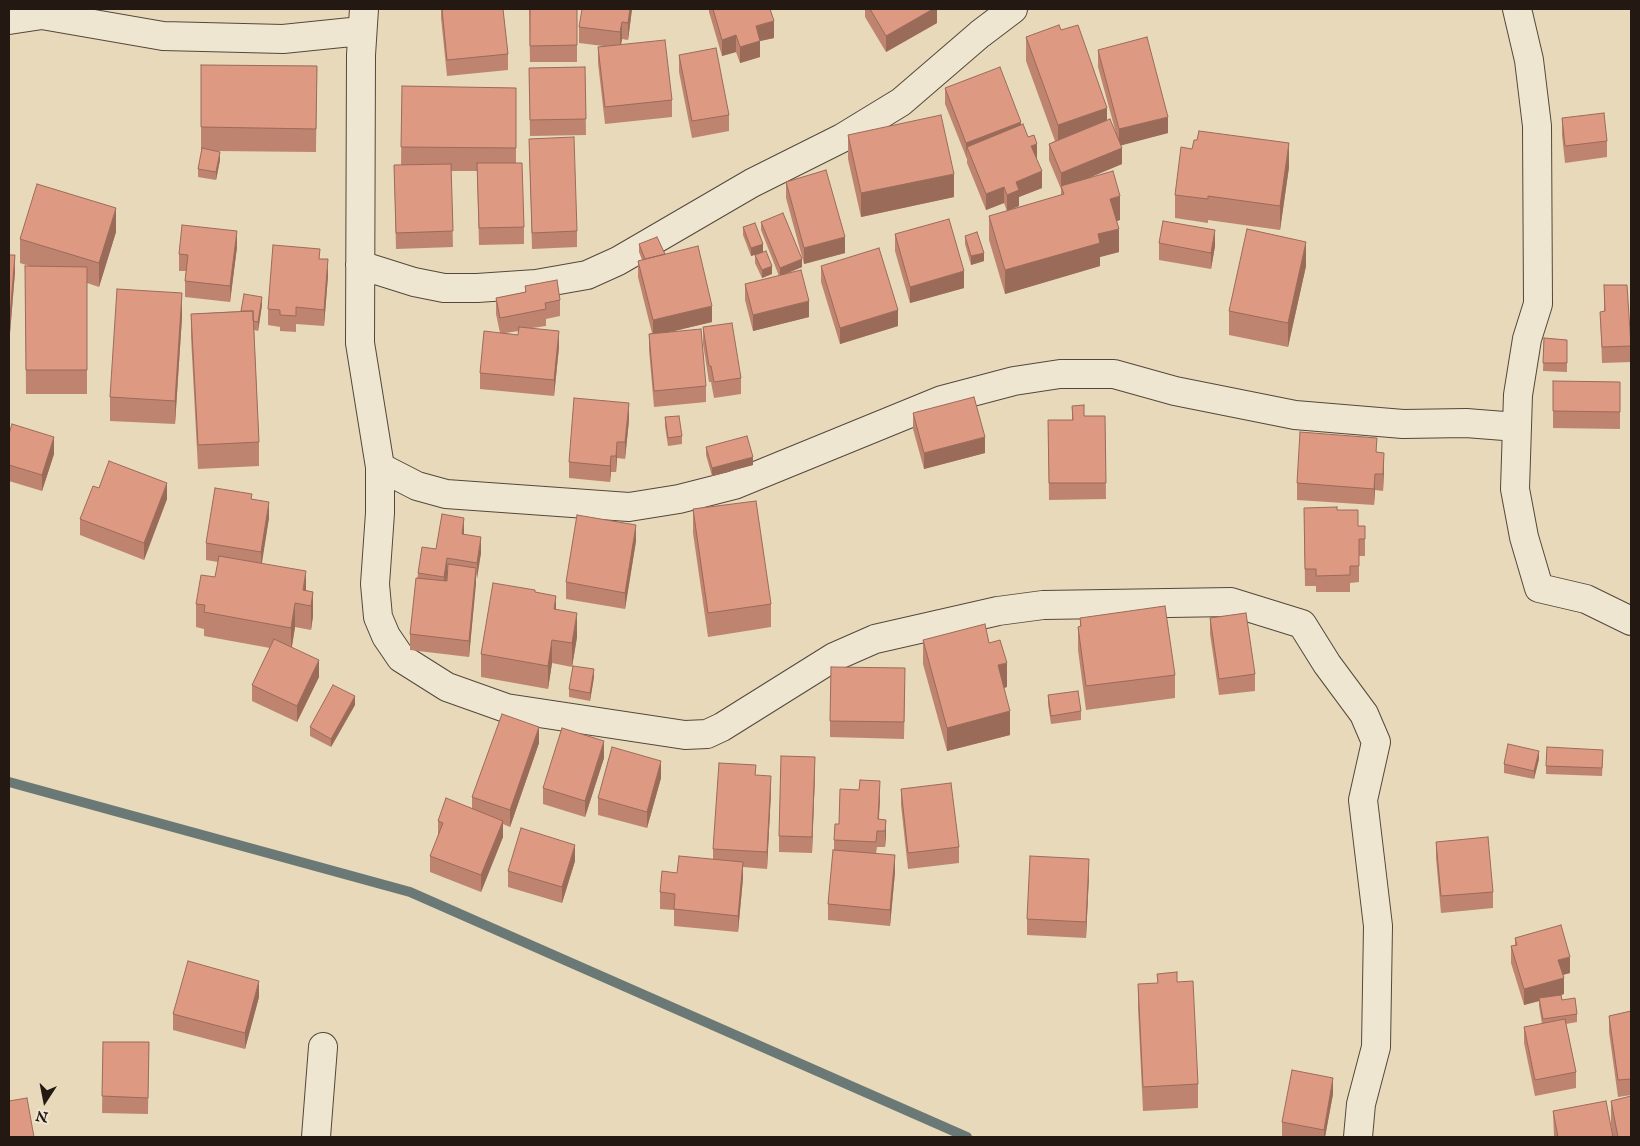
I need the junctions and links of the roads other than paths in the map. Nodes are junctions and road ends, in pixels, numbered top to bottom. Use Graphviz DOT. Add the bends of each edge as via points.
graph roads {
  1 [pos="1013,9"];
  2 [pos="1516,9"];
  3 [pos="9,20"];
  4 [pos="362,20"];
  5 [pos="360,265"];
  6 [pos="1517,427"];
  7 [pos="380,466"];
  8 [pos="1631,621"];
  9 [pos="323,1047"];
  10 [pos="316,1137"];
  11 [pos="1358,1137"];
  1 -- 5 [label="street" via="901,102 842,138 752,183 618,261 587,275 536,284 444,288"];
  2 -- 6 [label="street" via="1529,60 1537,126 1538,304 1527,339 1518,395"];
  3 -- 4 [label="street" via="42,15 164,36 283,39"];
  4 -- 5 [label="street"];
  5 -- 7 [label="street" via="360,343"];
  6 -- 7 [label="street" via="1466,423 1403,424 1295,415 1175,391 1114,374 1060,374 1014,380 942,400 734,485 629,507 446,494 417,486"];
  6 -- 8 [label="street" via="1515,489 1539,588 1586,599"];
  7 -- 11 [label="street" via="375,584 378,617 386,636 401,658 446,687 506,708 686,735 707,734 722,728 834,657 875,639 998,611 1043,605 1231,602 1302,624 1364,714 1376,742 1363,800 1378,926 1376,1048 1361,1104"];
  9 -- 10 [label="street"];
}
